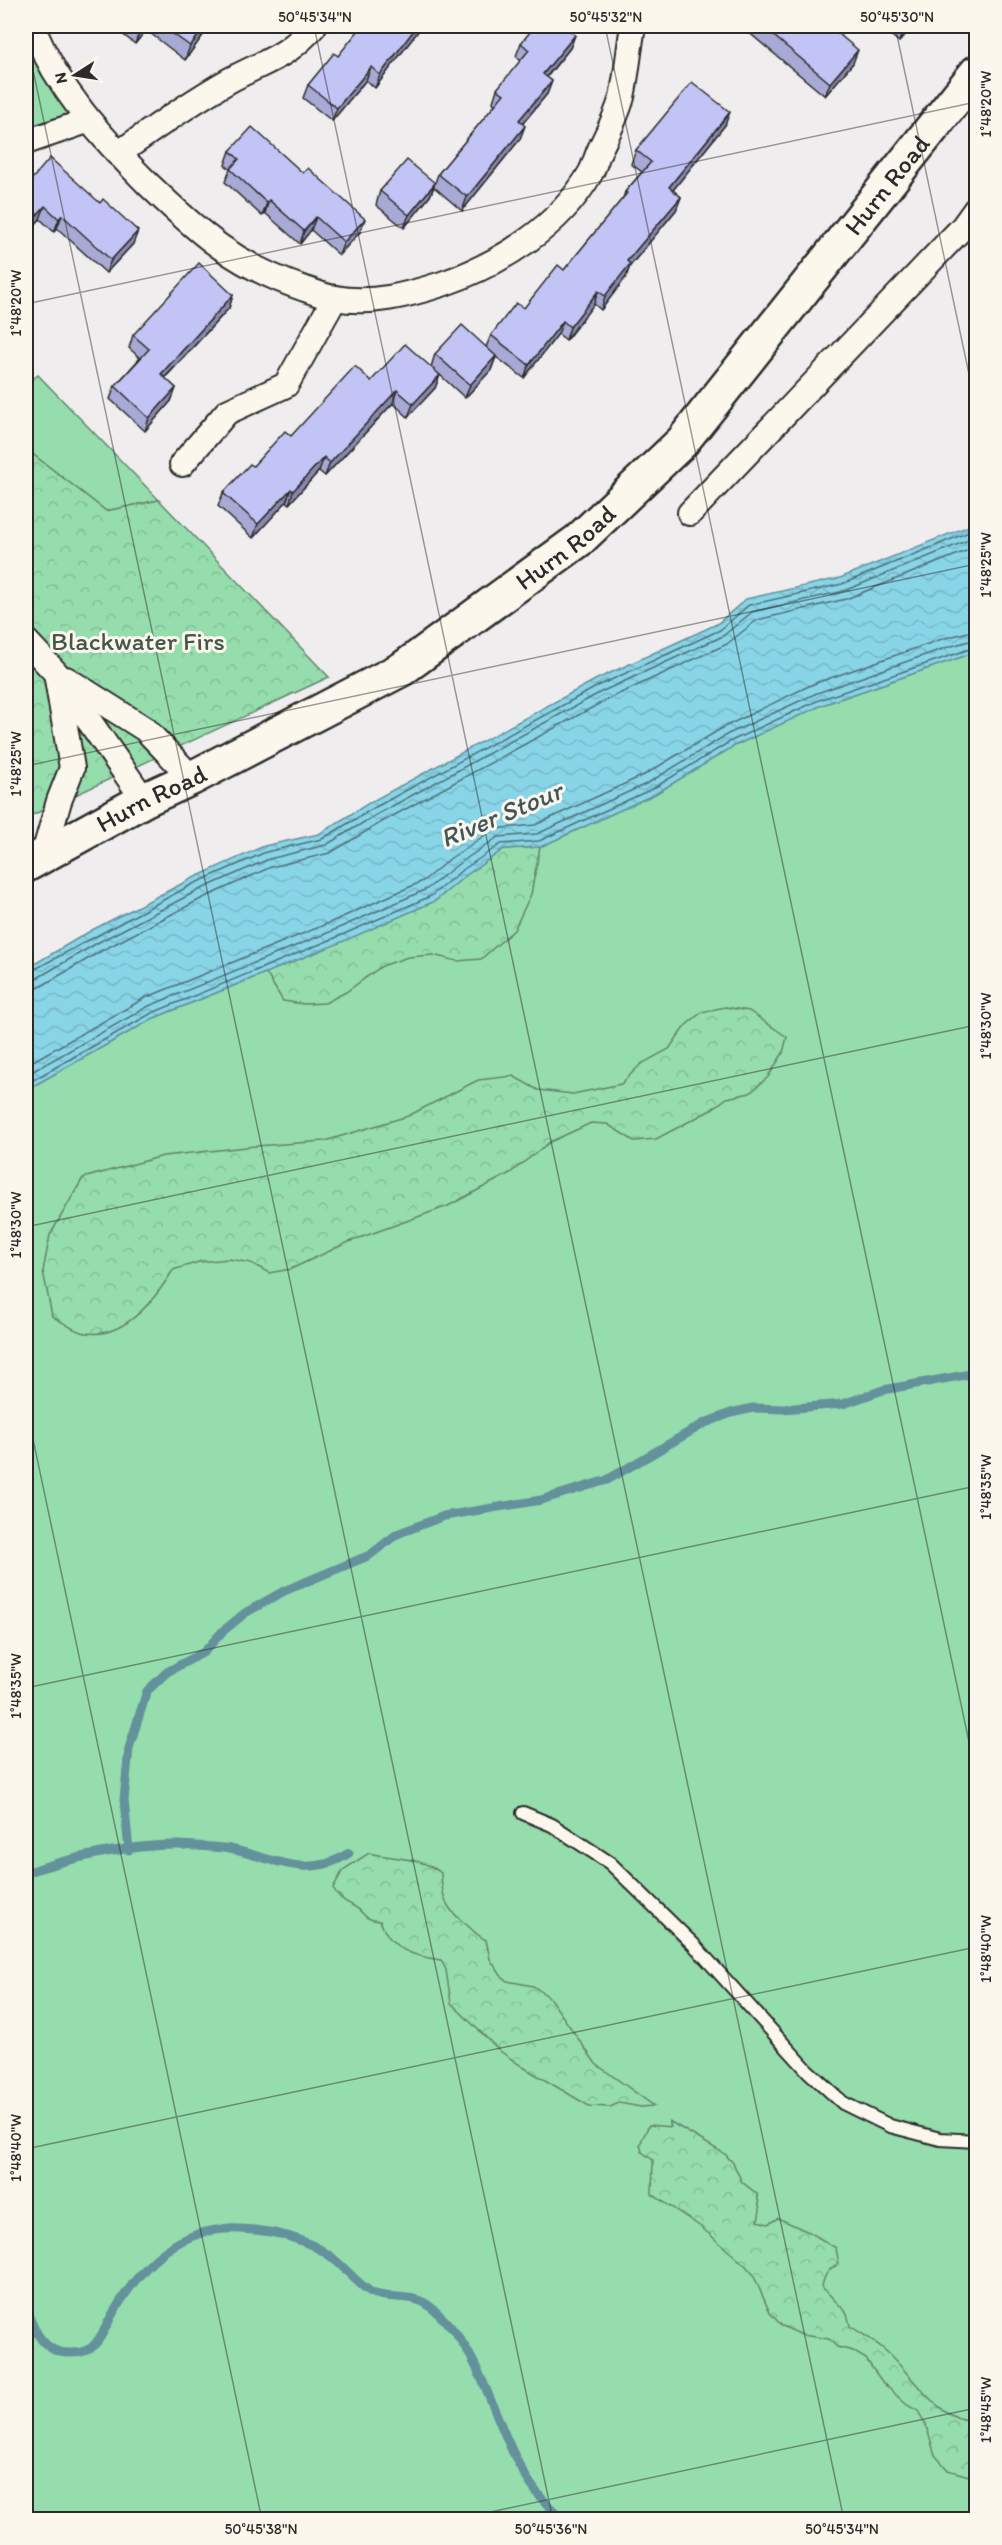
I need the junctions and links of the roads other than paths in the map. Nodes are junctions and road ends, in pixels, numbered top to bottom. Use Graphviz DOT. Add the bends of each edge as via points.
graph roads {
  1 [pos="33,26"];
  2 [pos="314,26"];
  3 [pos="633,26"];
  4 [pos="976,73"];
  5 [pos="87,121"];
  6 [pos="26,142"];
  7 [pos="118,154"];
  8 [pos="972,222"];
  9 [pos="335,298"];
  10 [pos="182,464"];
  11 [pos="690,513"];
  12 [pos="26,641"];
  13 [pos="56,673"];
  14 [pos="192,778"];
  15 [pos="144,800"];
  16 [pos="34,861"];
  17 [pos="523,1813"];
  18 [pos="976,2141"];
  1 -- 5 [label="street" via="59,78"];
  2 -- 7 [label="street" via="290,50 230,81"];
  3 -- 9 [label="street" via="612,127 590,173 555,217 508,254 477,271 395,297"];
  4 -- 14 [label="main road, Hurn Road" via="682,442 579,540 402,669"];
  5 -- 6 [label="street"];
  5 -- 7 [label="street"];
  7 -- 9 [label="street" via="216,246 257,270"];
  8 -- 11 [label="street"];
  9 -- 10 [label="street" via="286,385 227,412"];
  12 -- 13 [label="street"];
  13 -- 14 [label="street" via="145,729"];
  13 -- 15 [label="street"];
  13 -- 16 [label="street" via="72,768"];
  14 -- 15 [label="main road, Hurn Road"];
  15 -- 16 [label="main road, Hurn Road"];
  17 -- 18 [label="lane" via="552,1825 610,1863 694,1945 808,2071 843,2103 890,2126 940,2139"];
}
